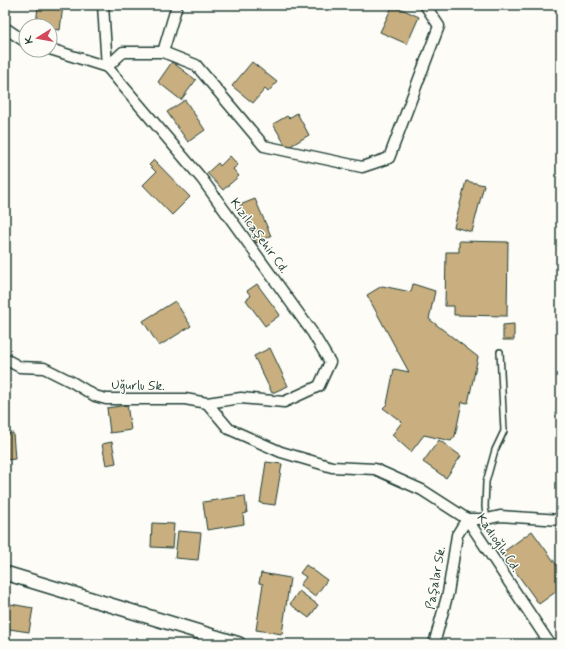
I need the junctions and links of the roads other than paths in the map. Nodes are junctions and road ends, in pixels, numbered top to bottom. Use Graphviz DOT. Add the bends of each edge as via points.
graph roads {
  1 [pos="103,5"];
  2 [pos="177,5"];
  3 [pos="425,5"];
  4 [pos="5,28"];
  5 [pos="18,37"];
  6 [pos="58,52"];
  7 [pos="163,52"];
  8 [pos="107,67"];
  9 [pos="500,352"];
  10 [pos="5,359"];
  11 [pos="207,403"];
  12 [pos="467,519"];
  13 [pos="487,519"];
  14 [pos="561,520"];
  15 [pos="5,573"];
  16 [pos="239,644"];
  17 [pos="434,644"];
  18 [pos="550,644"];
  1 -- 8 [label="street"];
  2 -- 7 [label="street"];
  3 -- 7 [label="street" via="439,26 389,158 362,167 264,146 196,65"];
  4 -- 5 [label="street"];
  6 -- 8 [label="street"];
  7 -- 8 [label="street" via="122,52"];
  8 -- 11 [label="street, Kızılcaşehir Cd." via="202,179 312,332 330,362 319,386 284,402 241,398"];
  9 -- 13 [label="lane" via="504,431 495,450 486,482"];
  10 -- 11 [label="street, Uğurlu Sk." via="20,367 44,368 95,396 106,399 185,399"];
  11 -- 12 [label="street, Kadıoğlu Cd." via="229,429 281,452 332,467 375,469 422,490"];
  12 -- 13 [label="street"];
  12 -- 17 [label="street, Paşalar Sk." via="457,535 448,593"];
  12 -- 18 [label="street, Kadıoğlu Cd."];
  13 -- 14 [label="street" via="500,516"];
  15 -- 16 [label="street"];
}
